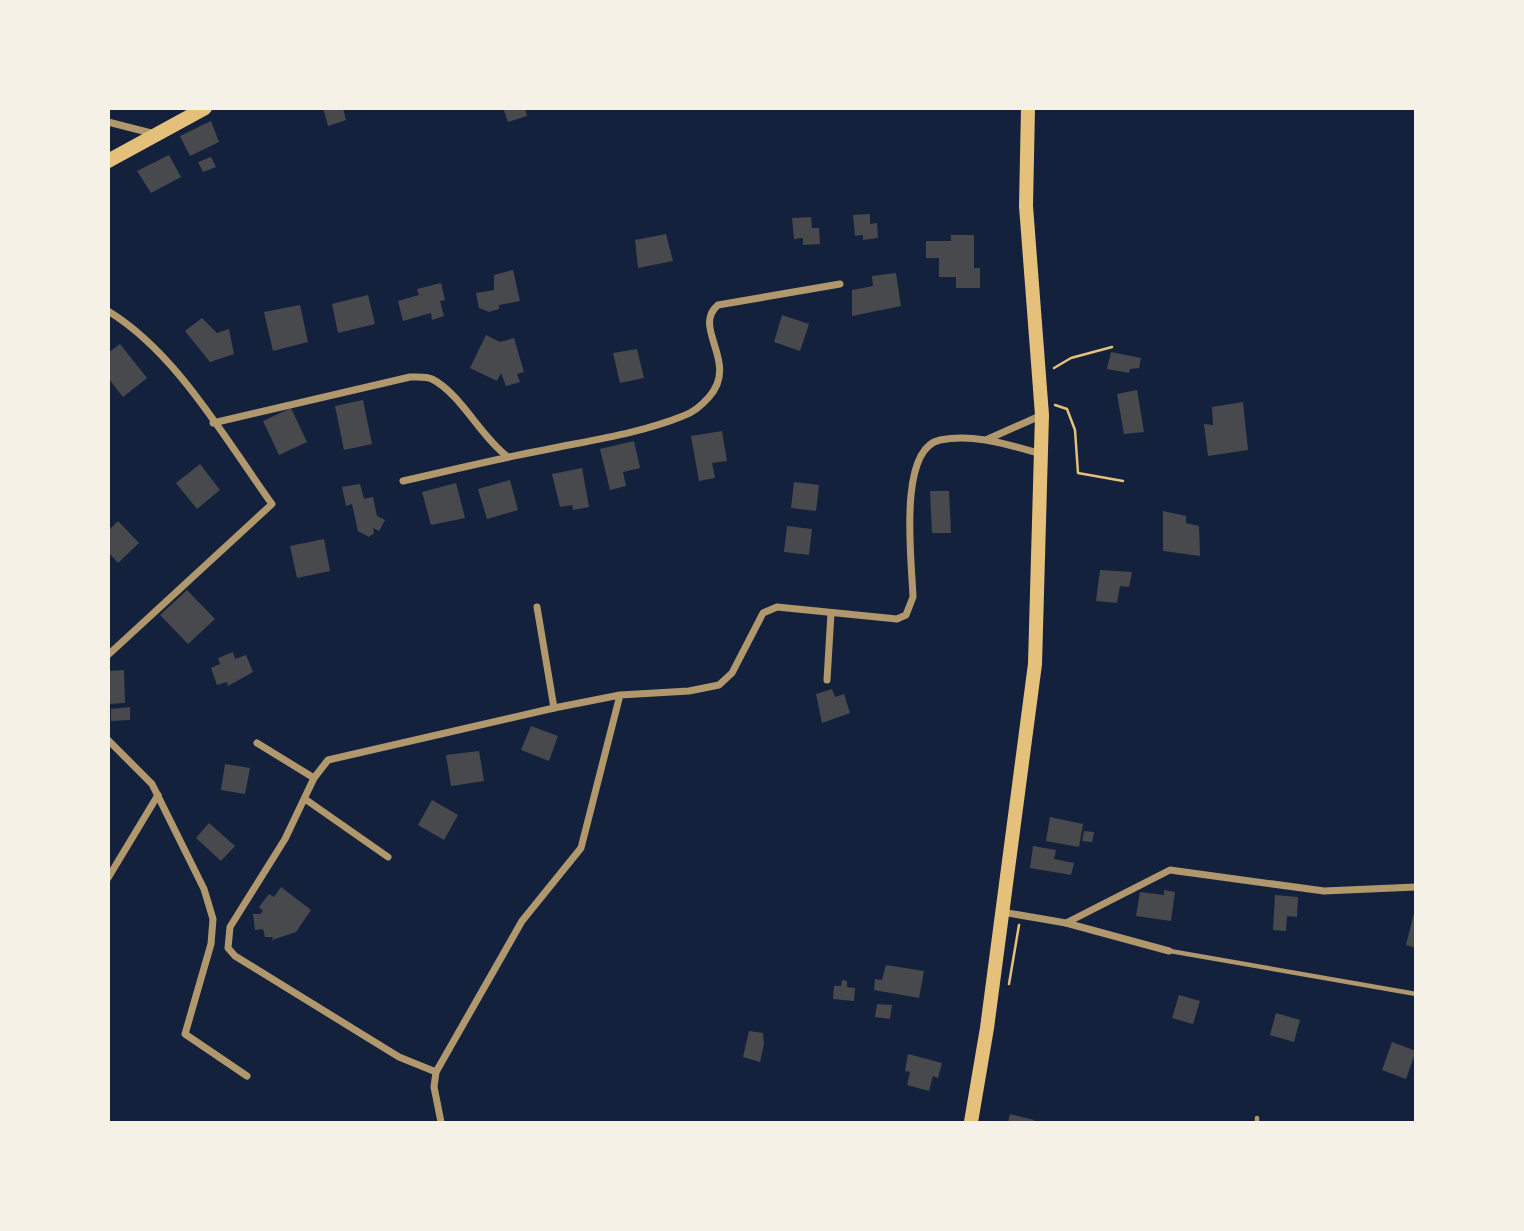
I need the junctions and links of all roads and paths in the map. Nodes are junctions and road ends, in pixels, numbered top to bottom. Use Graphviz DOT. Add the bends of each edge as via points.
graph roads {
  1 [pos="205,108"];
  2 [pos="1028,108"];
  3 [pos="108,122"];
  4 [pos="159,135"];
  5 [pos="108,161"];
  6 [pos="840,284"];
  7 [pos="108,311"];
  8 [pos="1112,347"];
  9 [pos="1039,377"];
  10 [pos="1042,408"];
  11 [pos="213,423"];
  12 [pos="987,439"];
  13 [pos="1042,454"];
  14 [pos="508,457"];
  15 [pos="403,481"];
  16 [pos="1123,481"];
  17 [pos="537,607"];
  18 [pos="831,613"];
  19 [pos="108,656"];
  20 [pos="827,680"];
  21 [pos="620,695"];
  22 [pos="554,708"];
  23 [pos="108,740"];
  24 [pos="257,743"];
  25 [pos="314,778"];
  26 [pos="158,795"];
  27 [pos="305,799"];
  28 [pos="388,857"];
  29 [pos="108,878"];
  30 [pos="1416,887"];
  31 [pos="1002,911"];
  32 [pos="1066,923"];
  33 [pos="1169,951"];
  34 [pos="1416,994"];
  35 [pos="436,1072"];
  36 [pos="247,1076"];
  37 [pos="441,1122"];
  38 [pos="971,1122"];
  1 -- 4 [label="main road"];
  2 -- 9 [label="main road" via="1026,206"];
  3 -- 4 [label="street"];
  4 -- 5 [label="main road"];
  6 -- 14 [label="street" via="718,305 710,311 708,321 721,369 709,397 685,416"];
  7 -- 11 [label="street" via="160,352"];
  8 -- 9 [label="path" via="1071,358"];
  9 -- 10 [label="main road"];
  10 -- 12 [label="street"];
  10 -- 13 [label="main road"];
  10 -- 16 [label="path" via="1066,409 1075,430 1079,473"];
  11 -- 14 [label="street" via="410,377 430,378"];
  11 -- 19 [label="street" via="272,504"];
  12 -- 13 [label="street"];
  12 -- 18 [label="street" via="939,440 925,449 914,468 912,597 906,615 897,619"];
  13 -- 31 [label="main road" via="1035,664"];
  14 -- 15 [label="street"];
  17 -- 22 [label="street"];
  18 -- 20 [label="street"];
  18 -- 21 [label="street" via="769,609 758,621 732,673 719,685"];
  21 -- 22 [label="street"];
  21 -- 35 [label="street" via="581,848 522,921"];
  22 -- 25 [label="street" via="337,756"];
  23 -- 26 [label="street"];
  24 -- 25 [label="street"];
  25 -- 27 [label="street"];
  26 -- 29 [label="street"];
  26 -- 36 [label="street" via="204,890 213,919 211,944 185,1034"];
  27 -- 28 [label="street"];
  27 -- 35 [label="street" via="230,928 228,948 399,1057"];
  30 -- 32 [label="street" via="1324,891 1170,870"];
  31 -- 32 [label="street"];
  31 -- 38 [label="main road"];
  32 -- 33 [label="street"];
  33 -- 34 [label="lane"];
  35 -- 37 [label="street"];
}
